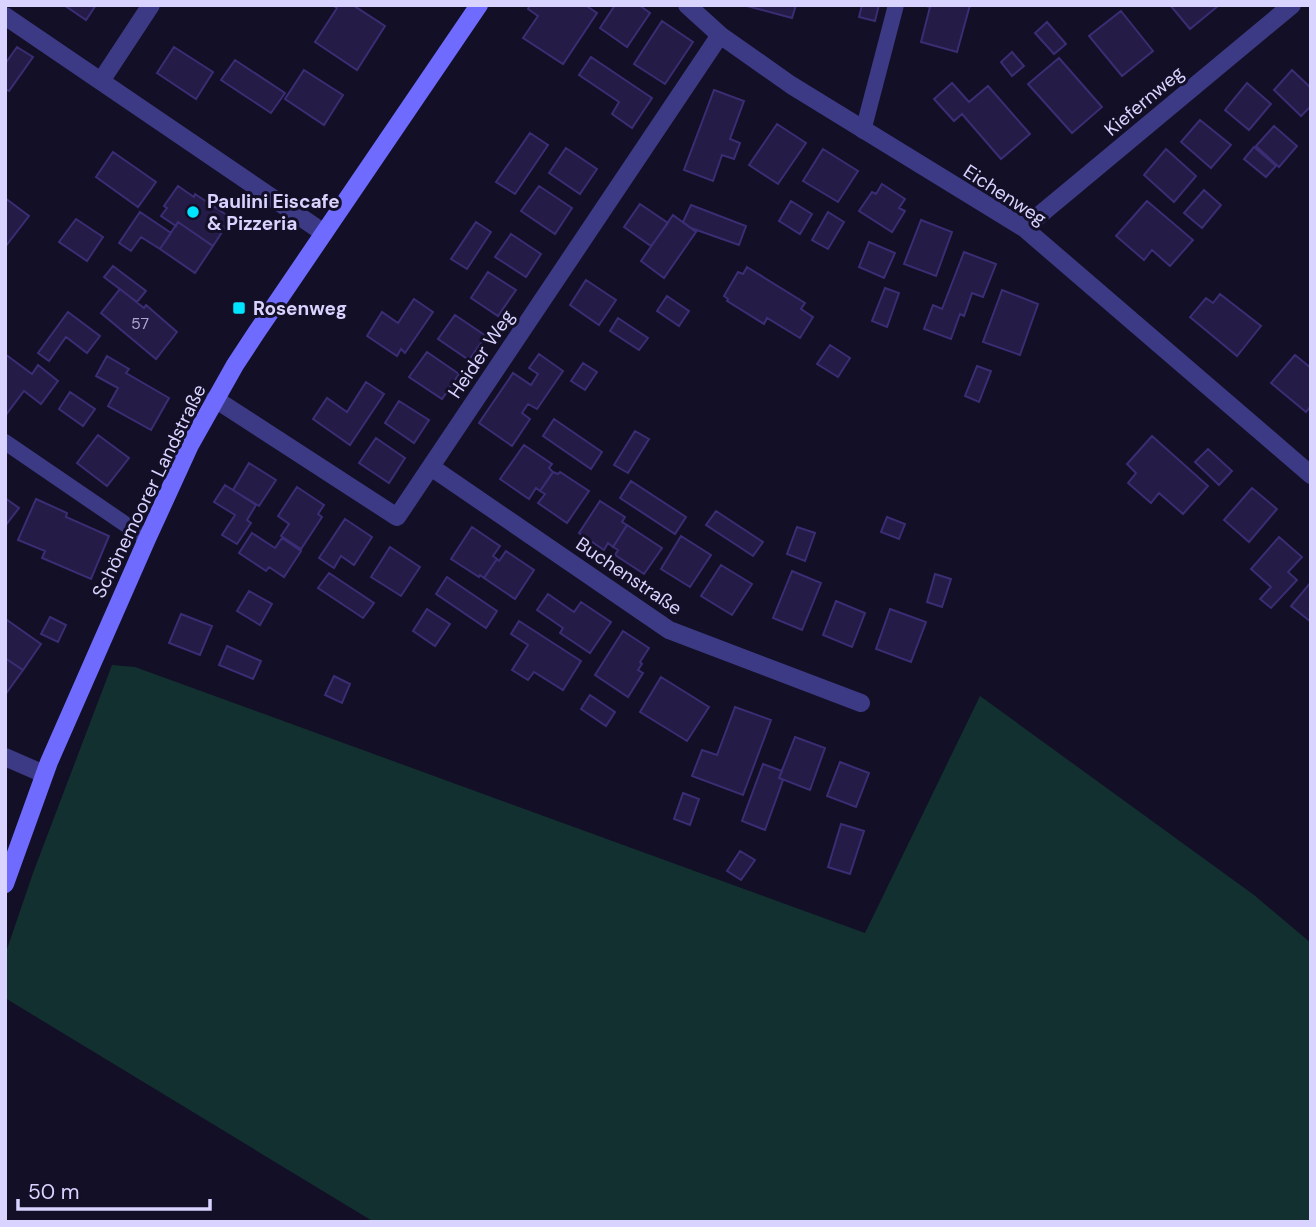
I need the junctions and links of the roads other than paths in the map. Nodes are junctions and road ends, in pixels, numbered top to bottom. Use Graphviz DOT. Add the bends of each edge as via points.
graph roads {
  1 [pos="152,5"];
  2 [pos="479,5"];
  3 [pos="687,5"];
  4 [pos="896,5"];
  5 [pos="1292,5"];
  6 [pos="5,16"];
  7 [pos="720,35"];
  8 [pos="101,81"];
  9 [pos="863,131"];
  10 [pos="1024,228"];
  11 [pos="324,233"];
  12 [pos="215,399"];
  13 [pos="5,442"];
  14 [pos="431,467"];
  15 [pos="1311,475"];
  16 [pos="147,539"];
  17 [pos="861,703"];
  18 [pos="5,757"];
  19 [pos="44,774"];
  20 [pos="5,884"];
  1 -- 8 [label="street"];
  2 -- 11 [label="street, Schönemoorer Landstraße"];
  3 -- 7 [label="street, Eichenweg"];
  4 -- 9 [label="lane"];
  5 -- 10 [label="street, Kiefernweg"];
  6 -- 8 [label="street"];
  7 -- 9 [label="street, Eichenweg"];
  7 -- 14 [label="street, Heider Weg"];
  8 -- 11 [label="street"];
  9 -- 10 [label="street, Eichenweg"];
  10 -- 15 [label="street, Eichenweg"];
  11 -- 12 [label="street, Schönemoorer Landstraße"];
  12 -- 14 [label="street, Heider Weg" via="397,517"];
  12 -- 16 [label="street, Schönemoorer Landstraße"];
  13 -- 16 [label="lane"];
  14 -- 17 [label="street, Buchenstraße" via="669,630"];
  16 -- 19 [label="street, Schönemoorer Landstraße"];
  18 -- 19 [label="street"];
  19 -- 20 [label="street, Schönemoorer Landstraße"];
}
